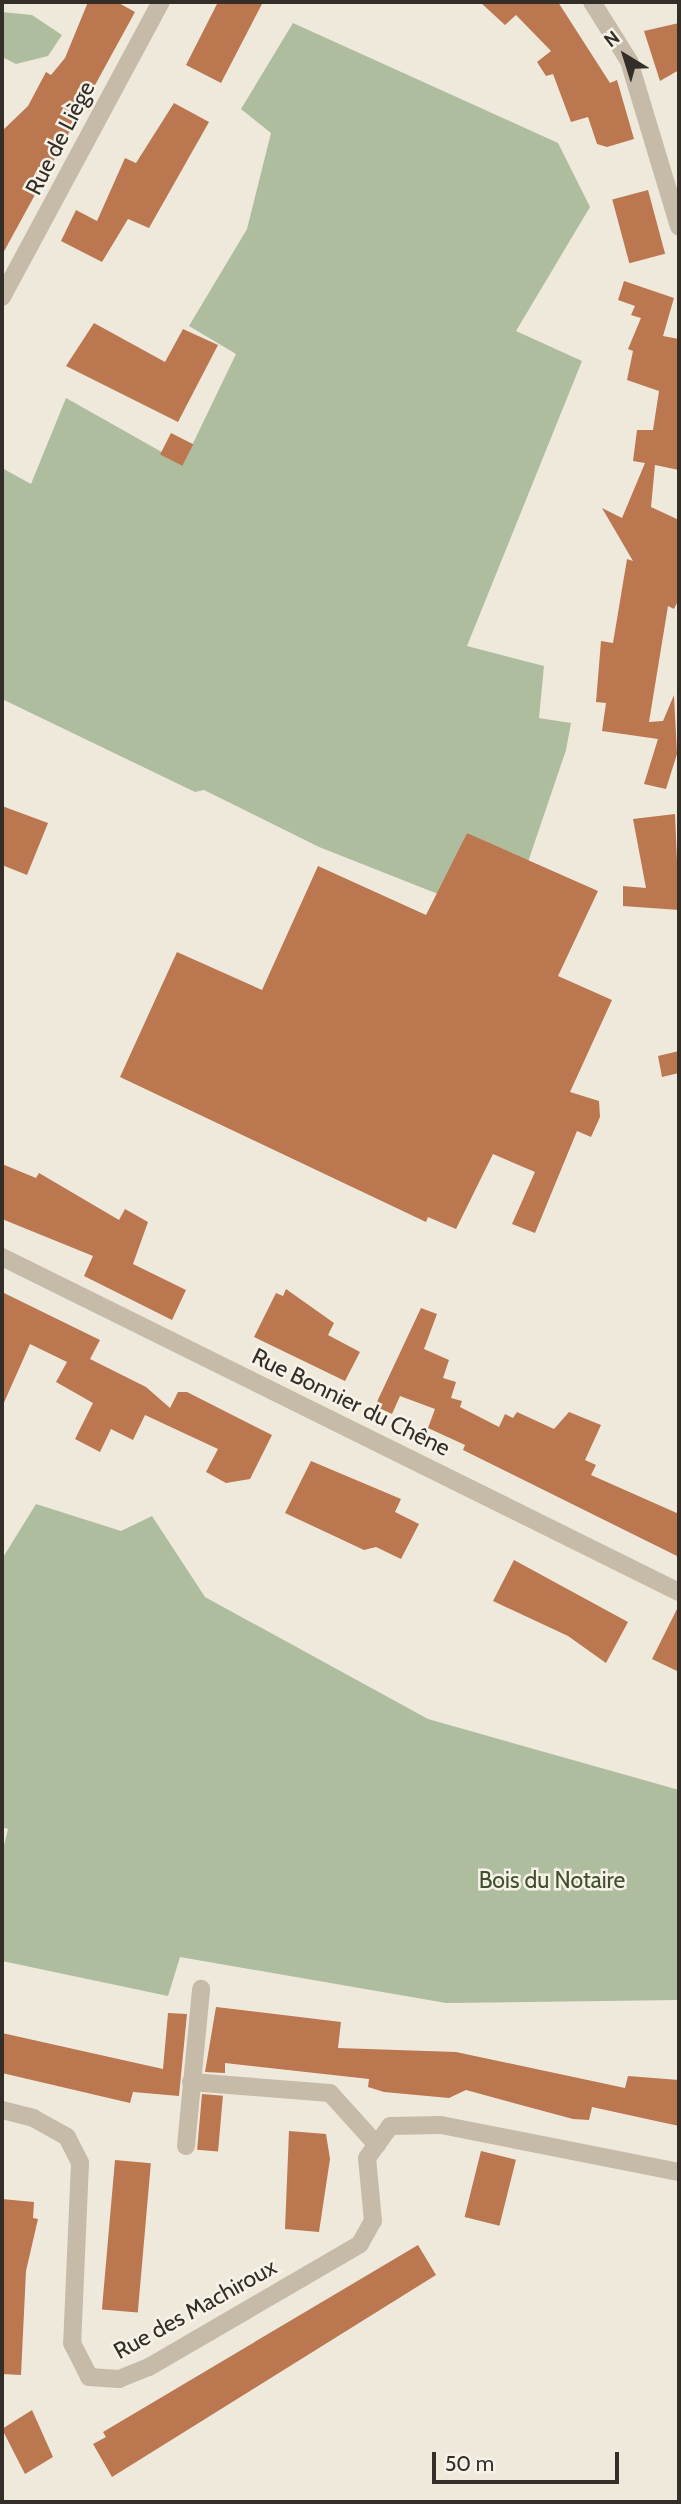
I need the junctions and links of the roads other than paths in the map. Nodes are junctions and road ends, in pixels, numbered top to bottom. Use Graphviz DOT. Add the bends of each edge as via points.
graph roads {
  1 [pos="161,2"];
  2 [pos="592,2"];
  3 [pos="679,227"];
  4 [pos="2,297"];
  5 [pos="2,1257"];
  6 [pos="679,1592"];
  7 [pos="201,1989"];
  8 [pos="191,2082"];
  9 [pos="2,2110"];
  10 [pos="377,2145"];
  11 [pos="186,2146"];
  12 [pos="679,2172"];
  1 -- 4 [label="street, Rue de Liège"];
  2 -- 3 [label="street" via="629,61"];
  5 -- 6 [label="street, Rue Bonnier du Chêne"];
  7 -- 8 [label="street"];
  8 -- 10 [label="street" via="330,2094"];
  8 -- 11 [label="street"];
  9 -- 10 [label="street, Rue des Machiroux" via="33,2118 67,2137 80,2164 72,2343 89,2377 119,2379 149,2367 360,2244 373,2221 367,2158"];
  10 -- 12 [label="street" via="390,2126 441,2125"];
}
